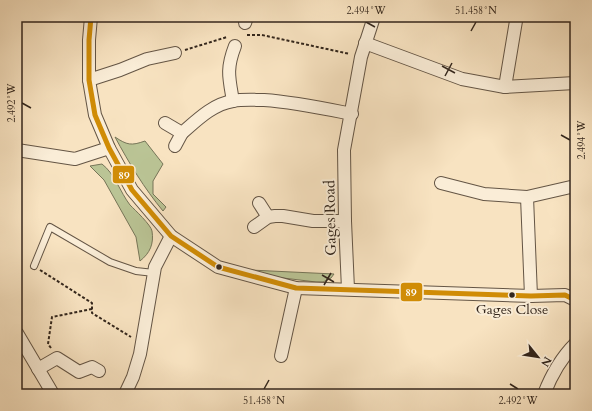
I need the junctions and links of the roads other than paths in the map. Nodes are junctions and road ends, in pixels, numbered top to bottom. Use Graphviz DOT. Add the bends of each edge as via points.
graph roads {
  1 [pos="92,17"];
  2 [pos="374,17"];
  3 [pos="516,17"];
  4 [pos="233,41"];
  5 [pos="365,43"];
  6 [pos="175,53"];
  7 [pos="89,80"];
  8 [pos="575,83"];
  9 [pos="505,87"];
  10 [pos="233,100"];
  11 [pos="352,114"];
  12 [pos="164,123"];
  13 [pos="182,133"];
  14 [pos="175,146"];
  15 [pos="109,148"];
  16 [pos="17,150"];
  17 [pos="441,184"];
  18 [pos="575,186"];
  19 [pos="527,197"];
  20 [pos="259,203"];
  21 [pos="268,217"];
  22 [pos="345,221"];
  23 [pos="254,227"];
  24 [pos="171,236"];
  25 [pos="34,266"];
  26 [pos="154,273"];
  27 [pos="296,288"];
  28 [pos="348,289"];
  29 [pos="531,296"];
  30 [pos="575,300"];
  31 [pos="17,333"];
  32 [pos="575,344"];
  33 [pos="281,356"];
  34 [pos="38,369"];
  35 [pos="99,371"];
  36 [pos="53,394"];
  37 [pos="125,394"];
  38 [pos="544,394"];
  1 -- 7 [label="street"];
  2 -- 5 [label="street, Gages Road"];
  3 -- 9 [label="street"];
  4 -- 10 [label="street" via="229,70"];
  5 -- 9 [label="street" via="462,78"];
  5 -- 11 [label="street, Gages Road"];
  6 -- 7 [label="street" via="147,59"];
  7 -- 15 [label="street" via="95,115"];
  8 -- 9 [label="street"];
  10 -- 11 [label="street" via="287,102"];
  10 -- 13 [label="street" via="205,113"];
  11 -- 22 [label="street, Gages Road" via="344,150"];
  12 -- 13 [label="street"];
  13 -- 14 [label="street"];
  15 -- 16 [label="street" via="75,159"];
  15 -- 24 [label="street" via="132,190"];
  17 -- 19 [label="street" via="484,194"];
  18 -- 19 [label="street"];
  19 -- 29 [label="street"];
  20 -- 21 [label="street"];
  21 -- 22 [label="street" via="283,216 313,222"];
  21 -- 23 [label="street"];
  22 -- 28 [label="street, Gages Road"];
  24 -- 26 [label="street"];
  24 -- 27 [label="street" via="218,267"];
  25 -- 26 [label="lane" via="50,227 110,262 136,271"];
  26 -- 37 [label="street" via="142,343 133,377"];
  27 -- 28 [label="street"];
  27 -- 33 [label="street"];
  28 -- 29 [label="street"];
  29 -- 30 [label="street" via="565,295"];
  31 -- 34 [label="street"];
  32 -- 38 [label="street" via="565,354"];
  34 -- 35 [label="street" via="57,358 79,372 92,367"];
  34 -- 36 [label="street"];
}
